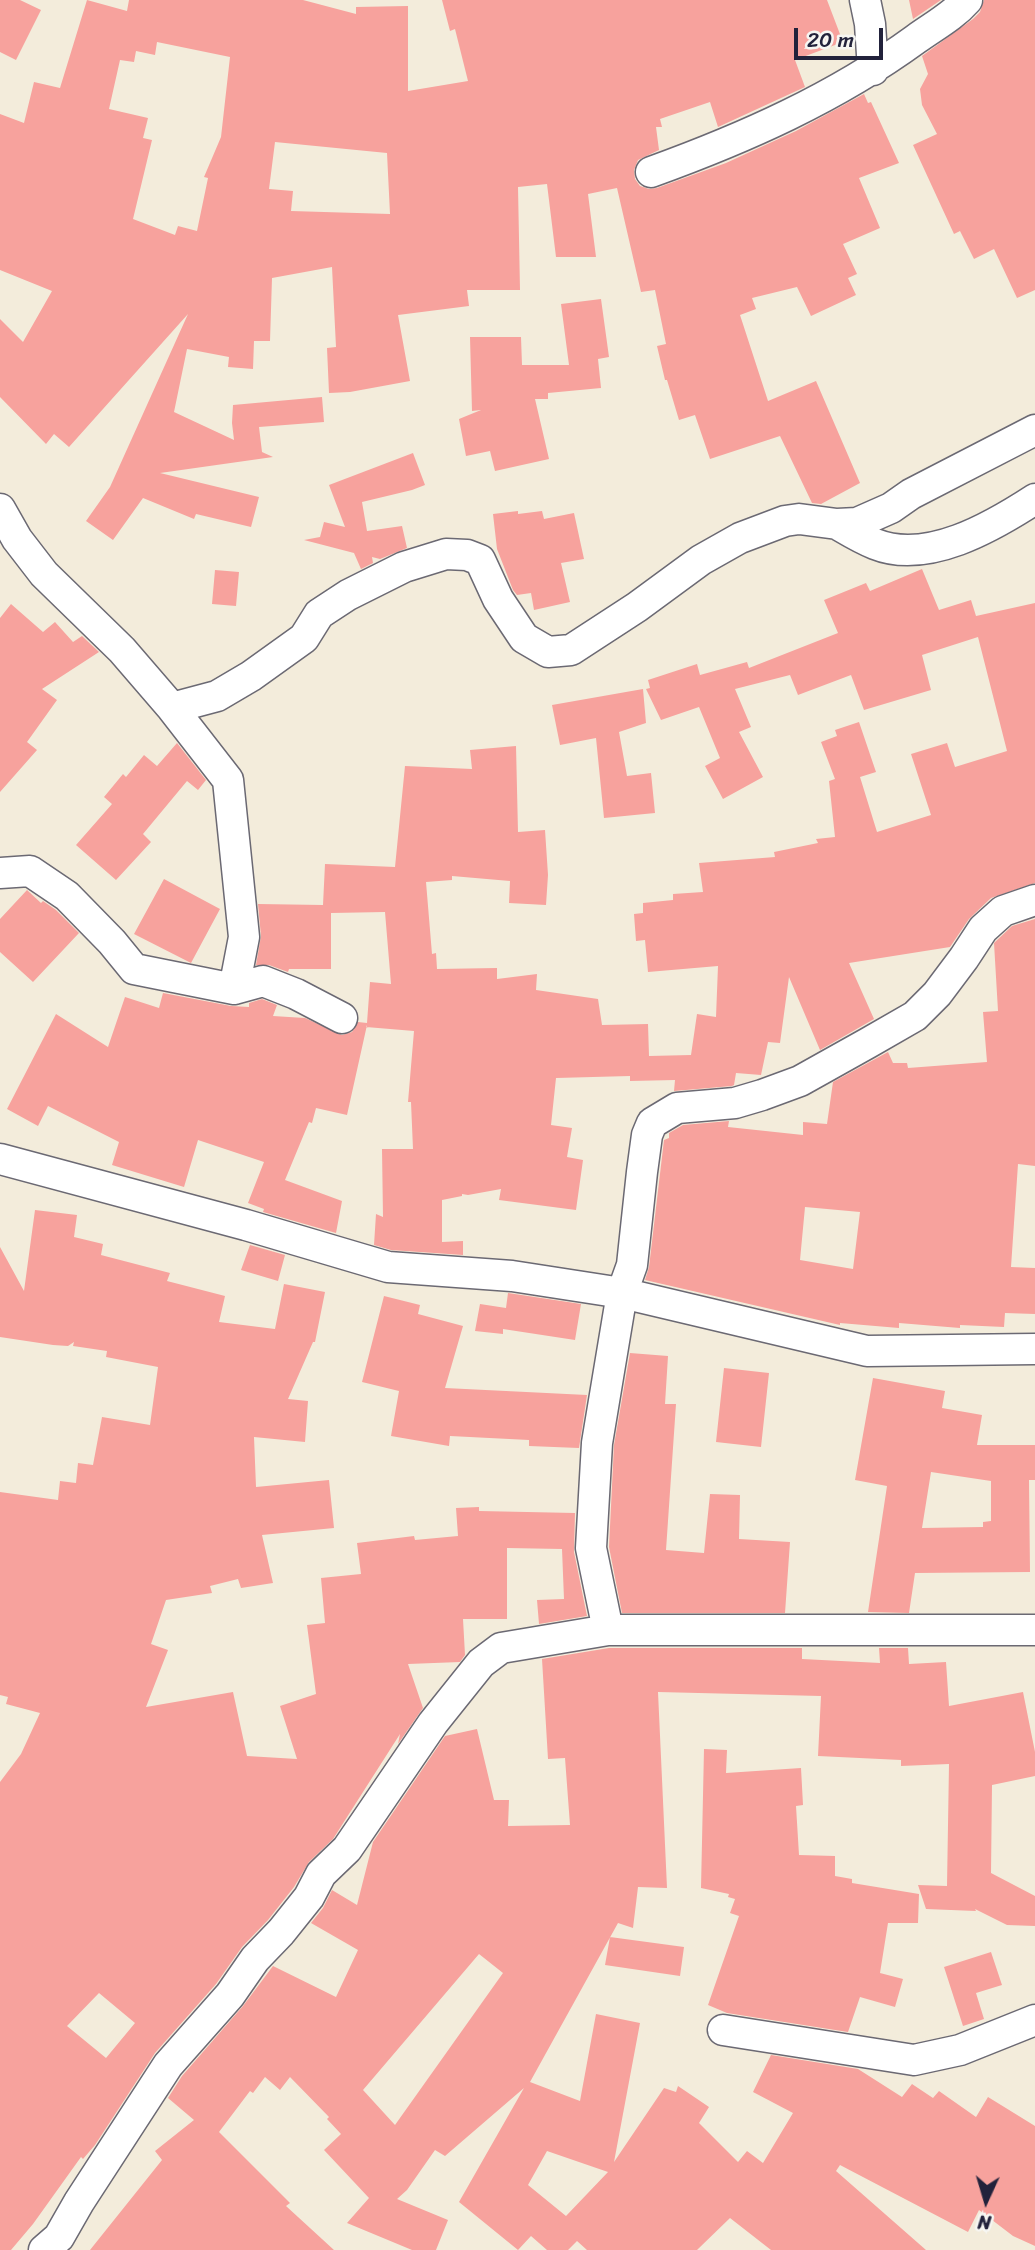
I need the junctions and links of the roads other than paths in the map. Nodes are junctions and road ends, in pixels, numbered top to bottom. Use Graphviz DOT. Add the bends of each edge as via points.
graph roads {
  1 [pos="865,0"];
  2 [pos="967,0"];
  3 [pos="873,70"];
  4 [pos="651,172"];
  5 [pos="1035,430"];
  6 [pos="1035,499"];
  7 [pos="0,509"];
  8 [pos="836,524"];
  9 [pos="172,708"];
  10 [pos="0,873"];
  11 [pos="1035,900"];
  12 [pos="234,989"];
  13 [pos="342,1018"];
  14 [pos="0,1159"];
  15 [pos="622,1293"];
  16 [pos="1035,1349"];
  17 [pos="608,1630"];
  18 [pos="1035,1630"];
  19 [pos="1035,2020"];
  20 [pos="723,2030"];
  21 [pos="44,2250"];
  1 -- 3 [label="street"];
  2 -- 3 [label="street"];
  3 -- 4 [label="street" via="765,127"];
  5 -- 8 [label="street" via="891,508 857,523"];
  6 -- 8 [label="street" via="963,539 929,549 904,551 876,545"];
  7 -- 9 [label="street" via="44,574 122,650"];
  8 -- 9 [label="street" via="785,520 740,538 571,650 557,653 539,649 524,638 480,560 446,554 425,559 348,595 319,614 304,638 251,676 217,696"];
  9 -- 12 [label="street" via="228,780 244,937"];
  10 -- 12 [label="street" via="30,871 67,896 134,969"];
  11 -- 15 [label="street" via="1003,911 982,929 937,994 915,1016 800,1081 735,1103 677,1108 652,1123 632,1265"];
  12 -- 13 [label="street" via="263,981"];
  14 -- 15 [label="street" via="388,1266 512,1276"];
  15 -- 16 [label="street" via="867,1351"];
  15 -- 17 [label="street" via="597,1443 591,1548"];
  17 -- 18 [label="street"];
  17 -- 21 [label="street" via="501,1648 481,1663 433,1723 347,1849 321,1874 309,1897 168,2065 59,2237"];
  19 -- 20 [label="street" via="960,2050 914,2060"];
}
